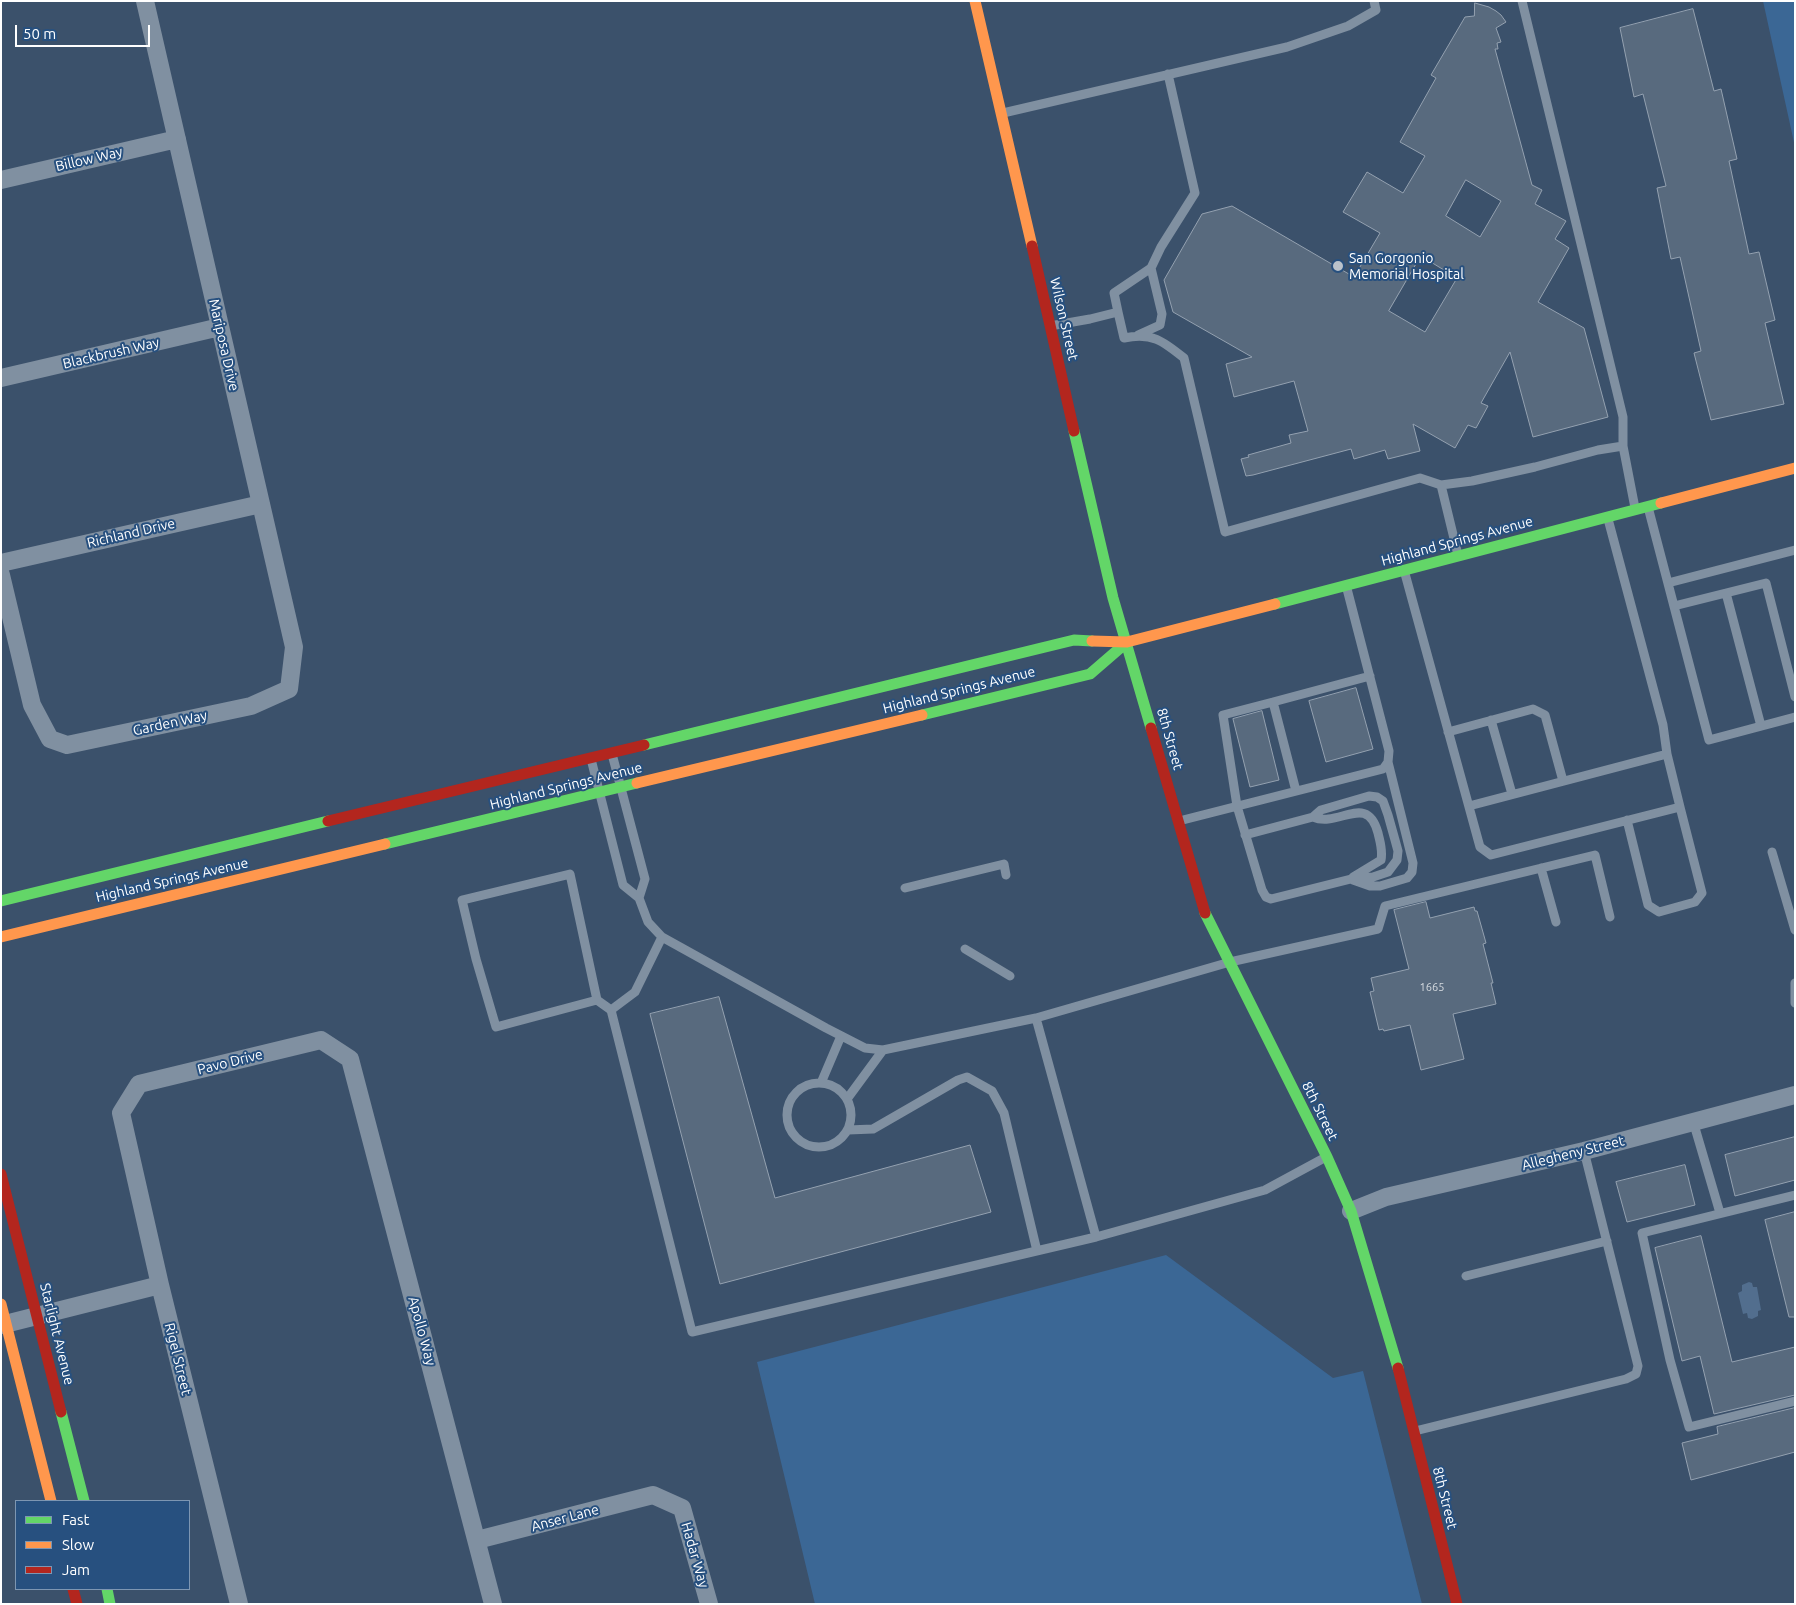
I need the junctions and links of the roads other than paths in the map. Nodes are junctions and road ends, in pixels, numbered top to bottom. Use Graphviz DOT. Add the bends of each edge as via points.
graph roads {
  1 [pos="145,1"];
  2 [pos="975,1"];
  3 [pos="1383,1"];
  4 [pos="1514,1"];
  5 [pos="1523,4"];
  6 [pos="1375,6"];
  7 [pos="1168,74"];
  8 [pos="1001,113"];
  9 [pos="177,138"];
  10 [pos="2,177"];
  11 [pos="1151,268"];
  12 [pos="1118,312"];
  13 [pos="1050,326"];
  14 [pos="220,327"];
  15 [pos="1138,335"];
  16 [pos="1,378"];
  17 [pos="1622,446"];
  18 [pos="1795,468"];
  19 [pos="1441,485"];
  20 [pos="261,504"];
  21 [pos="1648,507"];
  22 [pos="1635,510"];
  23 [pos="1608,517"];
  24 [pos="1795,550"];
  25 [pos="1458,556"];
  26 [pos="1,563"];
  27 [pos="1404,570"];
  28 [pos="1,575"];
  29 [pos="1668,583"];
  30 [pos="1346,585"];
  31 [pos="1726,593"];
  32 [pos="1674,606"];
  33 [pos="1127,642"];
  34 [pos="1370,676"];
  35 [pos="289,689"];
  36 [pos="1795,697"];
  37 [pos="1273,702"];
  38 [pos="1795,717"];
  39 [pos="1491,720"];
  40 [pos="1761,726"];
  41 [pos="1448,732"];
  42 [pos="612,752"];
  43 [pos="1667,754"];
  44 [pos="590,758"];
  45 [pos="1388,762"];
  46 [pos="1564,781"];
  47 [pos="621,788"];
  48 [pos="1296,791"];
  49 [pos="600,793"];
  50 [pos="1512,794"];
  51 [pos="1237,806"];
  52 [pos="1469,806"];
  53 [pos="1680,807"];
  54 [pos="1313,817"];
  55 [pos="1627,820"];
  56 [pos="1178,821"];
  57 [pos="1245,835"];
  58 [pos="1772,852"];
  59 [pos="1541,868"];
  60 [pos="1006,875"];
  61 [pos="1351,879"];
  62 [pos="905,888"];
  63 [pos="639,898"];
  64 [pos="1,901"];
  65 [pos="1610,917"];
  66 [pos="1556,922"];
  67 [pos="1795,930"];
  68 [pos="1,937"];
  69 [pos="662,937"];
  70 [pos="966,950"];
  71 [pos="1230,962"];
  72 [pos="1010,976"];
  73 [pos="1795,983"];
  74 [pos="597,1000"];
  75 [pos="1795,1003"];
  76 [pos="611,1010"];
  77 [pos="1036,1018"];
  78 [pos="841,1036"];
  79 [pos="883,1050"];
  80 [pos="350,1059"];
  81 [pos="821,1083"];
  82 [pos="1795,1095"];
  83 [pos="846,1099"];
  84 [pos="121,1113"];
  85 [pos="1693,1122"];
  86 [pos="848,1130"];
  87 [pos="1584,1151"];
  88 [pos="1327,1157"];
  89 [pos="1,1174"];
  90 [pos="1795,1195"];
  91 [pos="1351,1210"];
  92 [pos="1720,1213"];
  93 [pos="1096,1237"];
  94 [pos="1607,1241"];
  95 [pos="1038,1251"];
  96 [pos="1466,1276"];
  97 [pos="160,1285"];
  98 [pos="1,1304"];
  99 [pos="36,1316"];
  100 [pos="4,1324"];
  101 [pos="1795,1401"];
  102 [pos="1413,1432"];
  103 [pos="654,1495"];
  104 [pos="51,1500"];
  105 [pos="84,1500"];
  106 [pos="477,1540"];
  107 [pos="73,1590"];
  108 [pos="106,1590"];
  109 [pos="76,1604"];
  110 [pos="110,1604"];
  111 [pos="239,1604"];
  112 [pos="493,1604"];
  113 [pos="708,1604"];
  114 [pos="1457,1604"];
  1 -- 9 [label="street, Mariposa Drive"];
  2 -- 8 [label="main road, Wilson Street"];
  3 -- 6 [label="lane"];
  4 -- 5 [label="lane"];
  5 -- 17 [label="lane" via="1623,417"];
  6 -- 7 [label="lane" via="1348,26 1287,47"];
  7 -- 8 [label="lane"];
  7 -- 11 [label="lane" via="1195,193"];
  8 -- 13 [label="main road, Wilson Street"];
  9 -- 10 [label="street, Billow Way"];
  9 -- 14 [label="street, Mariposa Drive"];
  11 -- 12 [label="lane" via="1114,292"];
  11 -- 15 [label="lane" via="1162,314 1160,325"];
  12 -- 13 [label="lane"];
  12 -- 15 [label="lane" via="1124,338"];
  13 -- 33 [label="main road, Wilson Street" via="1113,598"];
  14 -- 16 [label="street, Blackbrush Way"];
  14 -- 20 [label="street, Mariposa Drive"];
  15 -- 19 [label="lane" via="1163,341 1184,358 1225,532 1420,478"];
  17 -- 19 [label="lane" via="1472,481"];
  17 -- 22 [label="lane"];
  18 -- 21 [label="main road, Highland Springs Avenue"];
  19 -- 25 [label="lane"];
  20 -- 26 [label="street, Richland Drive"];
  20 -- 35 [label="street, Mariposa Drive" via="294,647"];
  21 -- 22 [label="main road, Highland Springs Avenue"];
  21 -- 29 [label="lane"];
  22 -- 23 [label="main road, Highland Springs Avenue"];
  23 -- 25 [label="main road, Highland Springs Avenue"];
  23 -- 43 [label="lane"];
  24 -- 29 [label="lane"];
  25 -- 27 [label="main road, Highland Springs Avenue"];
  27 -- 30 [label="main road, Highland Springs Avenue"];
  27 -- 41 [label="lane"];
  28 -- 35 [label="street, Garden Way" via="32,705 50,739 67,745 251,706"];
  29 -- 32 [label="lane"];
  30 -- 33 [label="main road, Highland Springs Avenue"];
  30 -- 34 [label="lane"];
  31 -- 32 [label="lane"];
  31 -- 36 [label="lane" via="1766,583"];
  31 -- 40 [label="lane"];
  32 -- 40 [label="lane" via="1709,740"];
  33 -- 42 [label="main road, Highland Springs Avenue" via="1074,640"];
  33 -- 47 [label="main road, Highland Springs Avenue" via="1090,674"];
  33 -- 56 [label="main road, 8th Street"];
  34 -- 37 [label="lane"];
  34 -- 45 [label="lane" via="1389,751"];
  37 -- 48 [label="lane"];
  37 -- 51 [label="lane" via="1223,715"];
  38 -- 40 [label="lane"];
  39 -- 41 [label="lane"];
  39 -- 46 [label="lane" via="1533,709 1545,715"];
  39 -- 50 [label="lane"];
  41 -- 52 [label="lane"];
  42 -- 44 [label="main road, Highland Springs Avenue"];
  42 -- 47 [label="lane"];
  43 -- 46 [label="lane"];
  43 -- 53 [label="lane"];
  44 -- 49 [label="lane"];
  44 -- 64 [label="main road, Highland Springs Avenue"];
  45 -- 48 [label="lane" via="1383,769"];
  45 -- 61 [label="lane" via="1413,863 1412,872 1408,878 1380,886"];
  46 -- 50 [label="lane"];
  47 -- 49 [label="main road, Highland Springs Avenue"];
  47 -- 63 [label="lane" via="646,878"];
  48 -- 51 [label="lane"];
  49 -- 63 [label="lane" via="623,885"];
  49 -- 68 [label="main road, Highland Springs Avenue"];
  50 -- 52 [label="lane"];
  51 -- 56 [label="lane"];
  51 -- 57 [label="lane"];
  52 -- 55 [label="lane" via="1480,847 1491,855"];
  53 -- 55 [label="lane"];
  53 -- 55 [label="lane" via="1702,893 1695,902 1660,912 1648,905"];
  54 -- 57 [label="lane"];
  54 -- 61 [label="lane" via="1320,820 1359,812 1373,818 1381,860"];
  54 -- 61 [label="lane" via="1321,810 1369,796 1383,801 1398,851 1397,860 1388,872"];
  56 -- 71 [label="main road, 8th Street" via="1206,916"];
  57 -- 61 [label="lane" via="1266,897 1271,899"];
  58 -- 67 [label="lane"];
  59 -- 65 [label="lane" via="1595,855"];
  59 -- 66 [label="lane"];
  59 -- 71 [label="lane" via="1385,906 1378,929"];
  60 -- 62 [label="lane" via="1004,864"];
  63 -- 69 [label="lane" via="648,922"];
  69 -- 76 [label="lane" via="635,992"];
  69 -- 78 [label="lane"];
  70 -- 72 [label="lane"];
  71 -- 77 [label="lane"];
  71 -- 88 [label="main road, 8th Street"];
  73 -- 75 [label="lane"];
  74 -- 74 [label="lane" via="570,874 462,900 496,1027"];
  74 -- 76 [label="lane"];
  76 -- 95 [label="lane" via="692,1332"];
  77 -- 79 [label="lane"];
  77 -- 93 [label="lane"];
  78 -- 79 [label="lane" via="865,1048"];
  78 -- 81 [label="lane"];
  79 -- 83 [label="lane"];
  80 -- 84 [label="street, Pavo Drive" via="321,1040 139,1084"];
  80 -- 106 [label="street, Apollo Way"];
  81 -- 83 [label="lane" via="840,1091"];
  81 -- 86 [label="lane" via="801,1088 793,1096 786,1116 788,1126 802,1143 822,1148 833,1145"];
  82 -- 85 [label="street, Allegheny Street"];
  83 -- 86 [label="lane" via="851,1109"];
  84 -- 97 [label="street, Rigel Street"];
  85 -- 87 [label="street, Allegheny Street"];
  85 -- 92 [label="lane"];
  86 -- 95 [label="lane" via="873,1129 967,1076 992,1091 1004,1113"];
  87 -- 91 [label="street, Allegheny Street" via="1386,1197"];
  87 -- 94 [label="lane"];
  88 -- 91 [label="main road, 8th Street"];
  88 -- 93 [label="lane" via="1265,1190"];
  89 -- 99 [label="main road, Starlight Avenue"];
  90 -- 92 [label="lane"];
  91 -- 102 [label="main road, 8th Street" via="1393,1347"];
  92 -- 101 [label="lane" via="1642,1233 1670,1360 1689,1427"];
  93 -- 95 [label="lane"];
  94 -- 96 [label="lane"];
  94 -- 102 [label="lane" via="1638,1366 1636,1374"];
  97 -- 99 [label="street"];
  97 -- 111 [label="street, Rigel Street"];
  98 -- 100 [label="main road"];
  99 -- 100 [label="street"];
  99 -- 105 [label="main road, Starlight Avenue"];
  100 -- 104 [label="main road"];
  102 -- 114 [label="main road, 8th Street"];
  103 -- 106 [label="street, Anser Lane"];
  103 -- 113 [label="street, Hadar Way" via="682,1508"];
  106 -- 112 [label="street, Apollo Way"];
  107 -- 109 [label="main road"];
  108 -- 110 [label="main road"];
}
